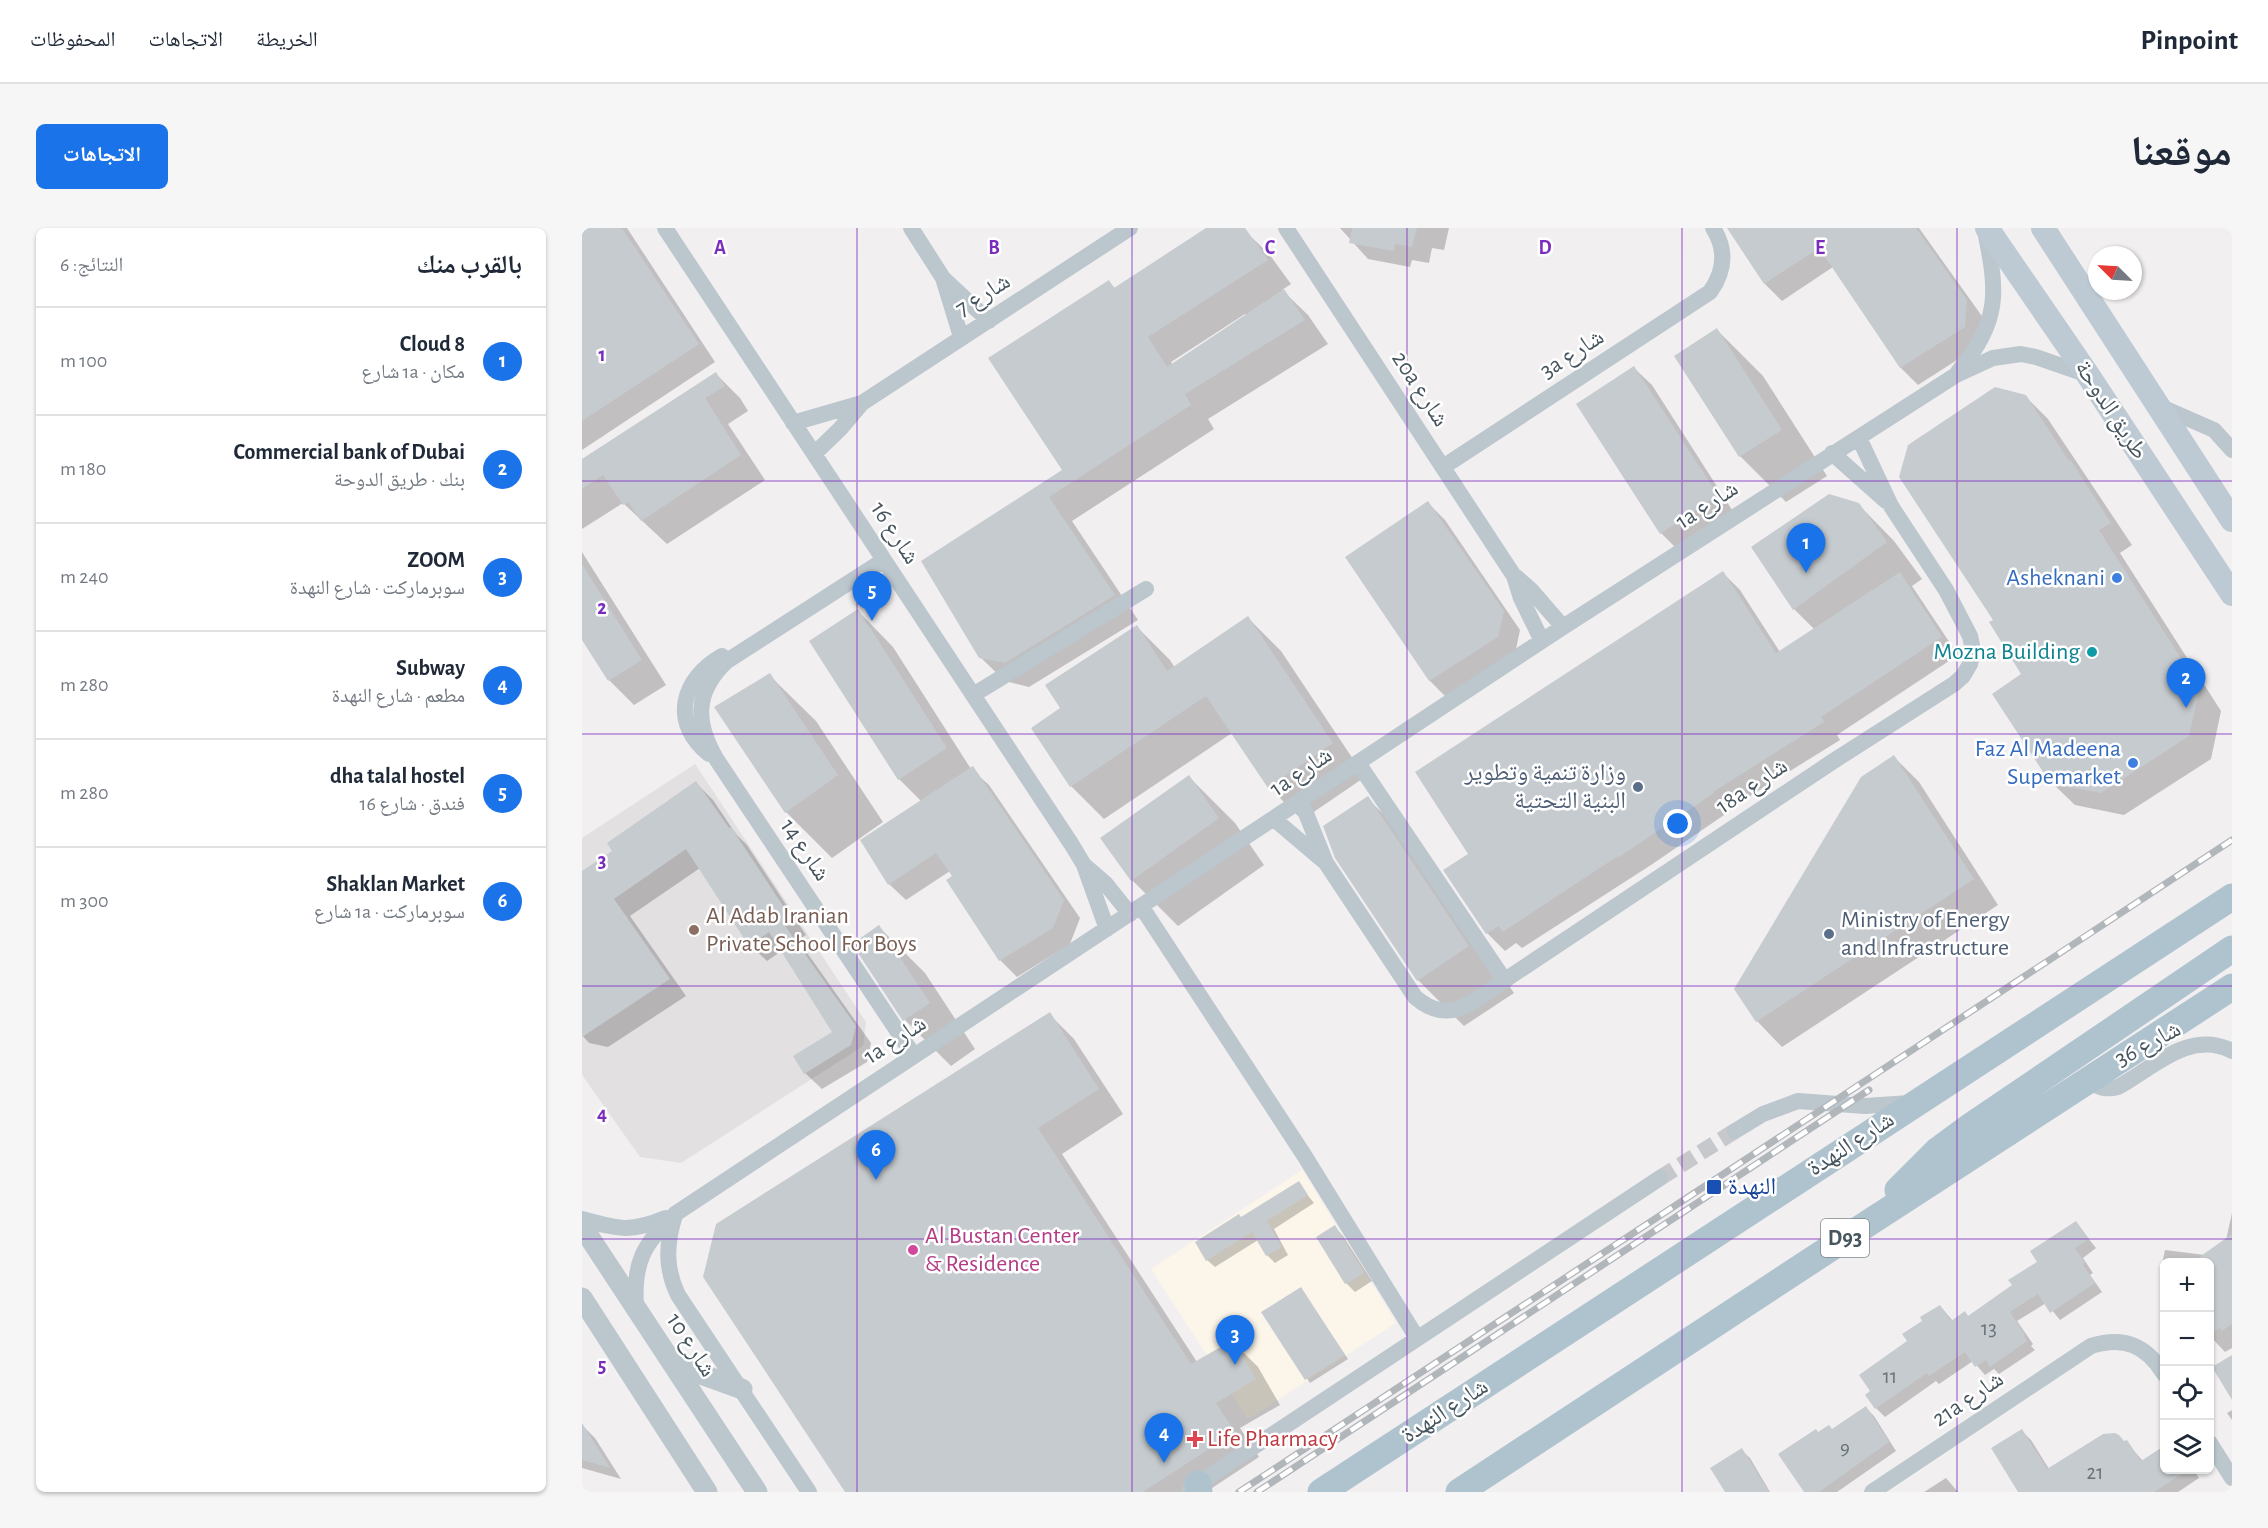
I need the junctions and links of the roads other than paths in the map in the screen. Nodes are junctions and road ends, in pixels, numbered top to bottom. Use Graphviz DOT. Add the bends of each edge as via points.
graph roads {
  1 [pos="665,228"];
  2 [pos="911,228"];
  3 [pos="1130,228"];
  4 [pos="1286,228"];
  5 [pos="1713,228"];
  6 [pos="1986,228"];
  7 [pos="2043,228"];
  8 [pos="943,278"];
  9 [pos="989,321"];
  10 [pos="961,337"];
  11 [pos="1956,375"];
  12 [pos="2088,375"];
  13 [pos="862,403"];
  14 [pos="2159,406"];
  15 [pos="793,423"];
  16 [pos="1859,438"];
  17 [pos="2232,450"];
  18 [pos="1832,453"];
  19 [pos="814,454"];
  20 [pos="1443,467"];
  21 [pos="1891,506"];
  22 [pos="2232,520"];
  23 [pos="884,560"];
  24 [pos="1514,576"];
  25 [pos="1146,588"];
  26 [pos="2232,594"];
  27 [pos="1563,627"];
  28 [pos="1542,641"];
  29 [pos="972,695"];
  30 [pos="1358,763"];
  31 [pos="1301,801"];
  32 [pos="1274,819"];
  33 [pos="1326,863"];
  34 [pos="1084,865"];
  35 [pos="2232,897"];
  36 [pos="1135,910"];
  37 [pos="1107,929"];
  38 [pos="2232,950"];
  39 [pos="1505,981"];
  40 [pos="2232,987"];
  41 [pos="2232,1051"];
  42 [pos="914,1056"];
  43 [pos="2088,1080"];
  44 [pos="1914,1103"];
  45 [pos="1735,1131"];
  46 [pos="1660,1178"];
  47 [pos="675,1214"];
  48 [pos="582,1220"];
  49 [pos="1867,1224"];
  50 [pos="582,1226"];
  51 [pos="582,1298"];
  52 [pos="636,1309"];
  53 [pos="1417,1338"];
  54 [pos="673,1364"];
  55 [pos="2160,1367"];
  56 [pos="741,1389"];
  57 [pos="2214,1449"];
  58 [pos="2232,1478"];
  59 [pos="1194,1489"];
  60 [pos="707,1492"];
  61 [pos="757,1492"];
  62 [pos="809,1492"];
  63 [pos="1321,1492"];
  64 [pos="1459,1492"];
  65 [pos="1872,1492"];
  1 -- 15 [label="street, شارع 16"];
  2 -- 8 [label="street"];
  3 -- 9 [label="street, شارع 7"];
  4 -- 20 [label="street, 20a شارع"];
  5 -- 20 [label="street, 3a شارع" via="1722,249 1721,274 1710,292"];
  6 -- 11 [label="street, 1a شارع" via="1993,269 1993,306 1981,339"];
  6 -- 12 [label="main road, طريق الدوحة"];
  7 -- 14 [label="main road, طريق الدوحة"];
  8 -- 9 [label="street"];
  8 -- 10 [label="street"];
  9 -- 10 [label="street, شارع 7"];
  10 -- 13 [label="street, شارع 7"];
  11 -- 12 [label="street, 1a شارع" via="1993,358 2021,354"];
  11 -- 16 [label="street, 1a شارع"];
  12 -- 26 [label="main road, طريق الدوحة"];
  13 -- 15 [label="street, شارع 7"];
  13 -- 19 [label="street, شارع 7"];
  14 -- 17 [label="street" via="2214,430"];
  14 -- 22 [label="main road, طريق الدوحة"];
  15 -- 19 [label="street, شارع 16"];
  16 -- 18 [label="street, 1a شارع"];
  16 -- 21 [label="street, 18a شارع"];
  18 -- 21 [label="street, 18a شارع"];
  18 -- 27 [label="street, 1a شارع"];
  19 -- 23 [label="street, شارع 16"];
  20 -- 24 [label="street, 20a شارع"];
  21 -- 39 [label="street, 18a شارع" via="1971,636 1972,657 1963,676"];
  23 -- 29 [label="street, شارع 16"];
  23 -- 42 [label="street, شارع 14" via="743,649 717,670 700,707 706,740 717,760"];
  24 -- 27 [label="street, 20a شارع"];
  24 -- 28 [label="street, 20a شارع"];
  25 -- 29 [label="street"];
  27 -- 28 [label="street, 1a شارع"];
  28 -- 30 [label="street, 1a شارع"];
  29 -- 34 [label="street, شارع 16"];
  30 -- 31 [label="street, 1a شارع"];
  30 -- 39 [label="street"];
  31 -- 32 [label="street, 1a شارع"];
  31 -- 33 [label="street, 18a شارع"];
  32 -- 33 [label="street, 18a شارع"];
  32 -- 36 [label="street, 1a شارع"];
  33 -- 39 [label="street, 18a شارع" via="1424,1005 1435,1010 1459,1009"];
  34 -- 36 [label="street, شارع 16"];
  34 -- 37 [label="street, شارع 16"];
  35 -- 44 [label="main road, شارع النهدة"];
  36 -- 37 [label="street, 1a شارع"];
  36 -- 53 [label="street, شارع 16" via="1304,1155"];
  37 -- 42 [label="street, 1a شارع"];
  38 -- 49 [label="main road" via="1971,1125 1937,1151"];
  40 -- 43 [label="main road, D93"];
  41 -- 43 [label="street, شارع 36" via="2213,1044 2189,1046 2108,1090"];
  42 -- 47 [label="street, 1a شارع"];
  43 -- 49 [label="main road, D93"];
  44 -- 45 [label="street" via="1865,1106 1798,1101 1763,1114"];
  44 -- 63 [label="main road, شارع النهدة"];
  46 -- 53 [label="street"];
  47 -- 48 [label="street, 1a شارع" via="631,1229"];
  47 -- 52 [label="street, 1a شارع" via="647,1244 640,1258"];
  47 -- 56 [label="street" via="667,1248 671,1281"];
  49 -- 64 [label="main road, D93"];
  50 -- 52 [label="street, شارع 10"];
  51 -- 60 [label="street"];
  52 -- 54 [label="street, شارع 10"];
  53 -- 59 [label="street"];
  54 -- 56 [label="street"];
  54 -- 61 [label="street, شارع 10"];
  55 -- 65 [label="street, 21a شارع" via="2147,1352 2134,1345 2105,1341 2091,1346"];
  56 -- 62 [label="street"];
  57 -- 58 [label="street"];
}
